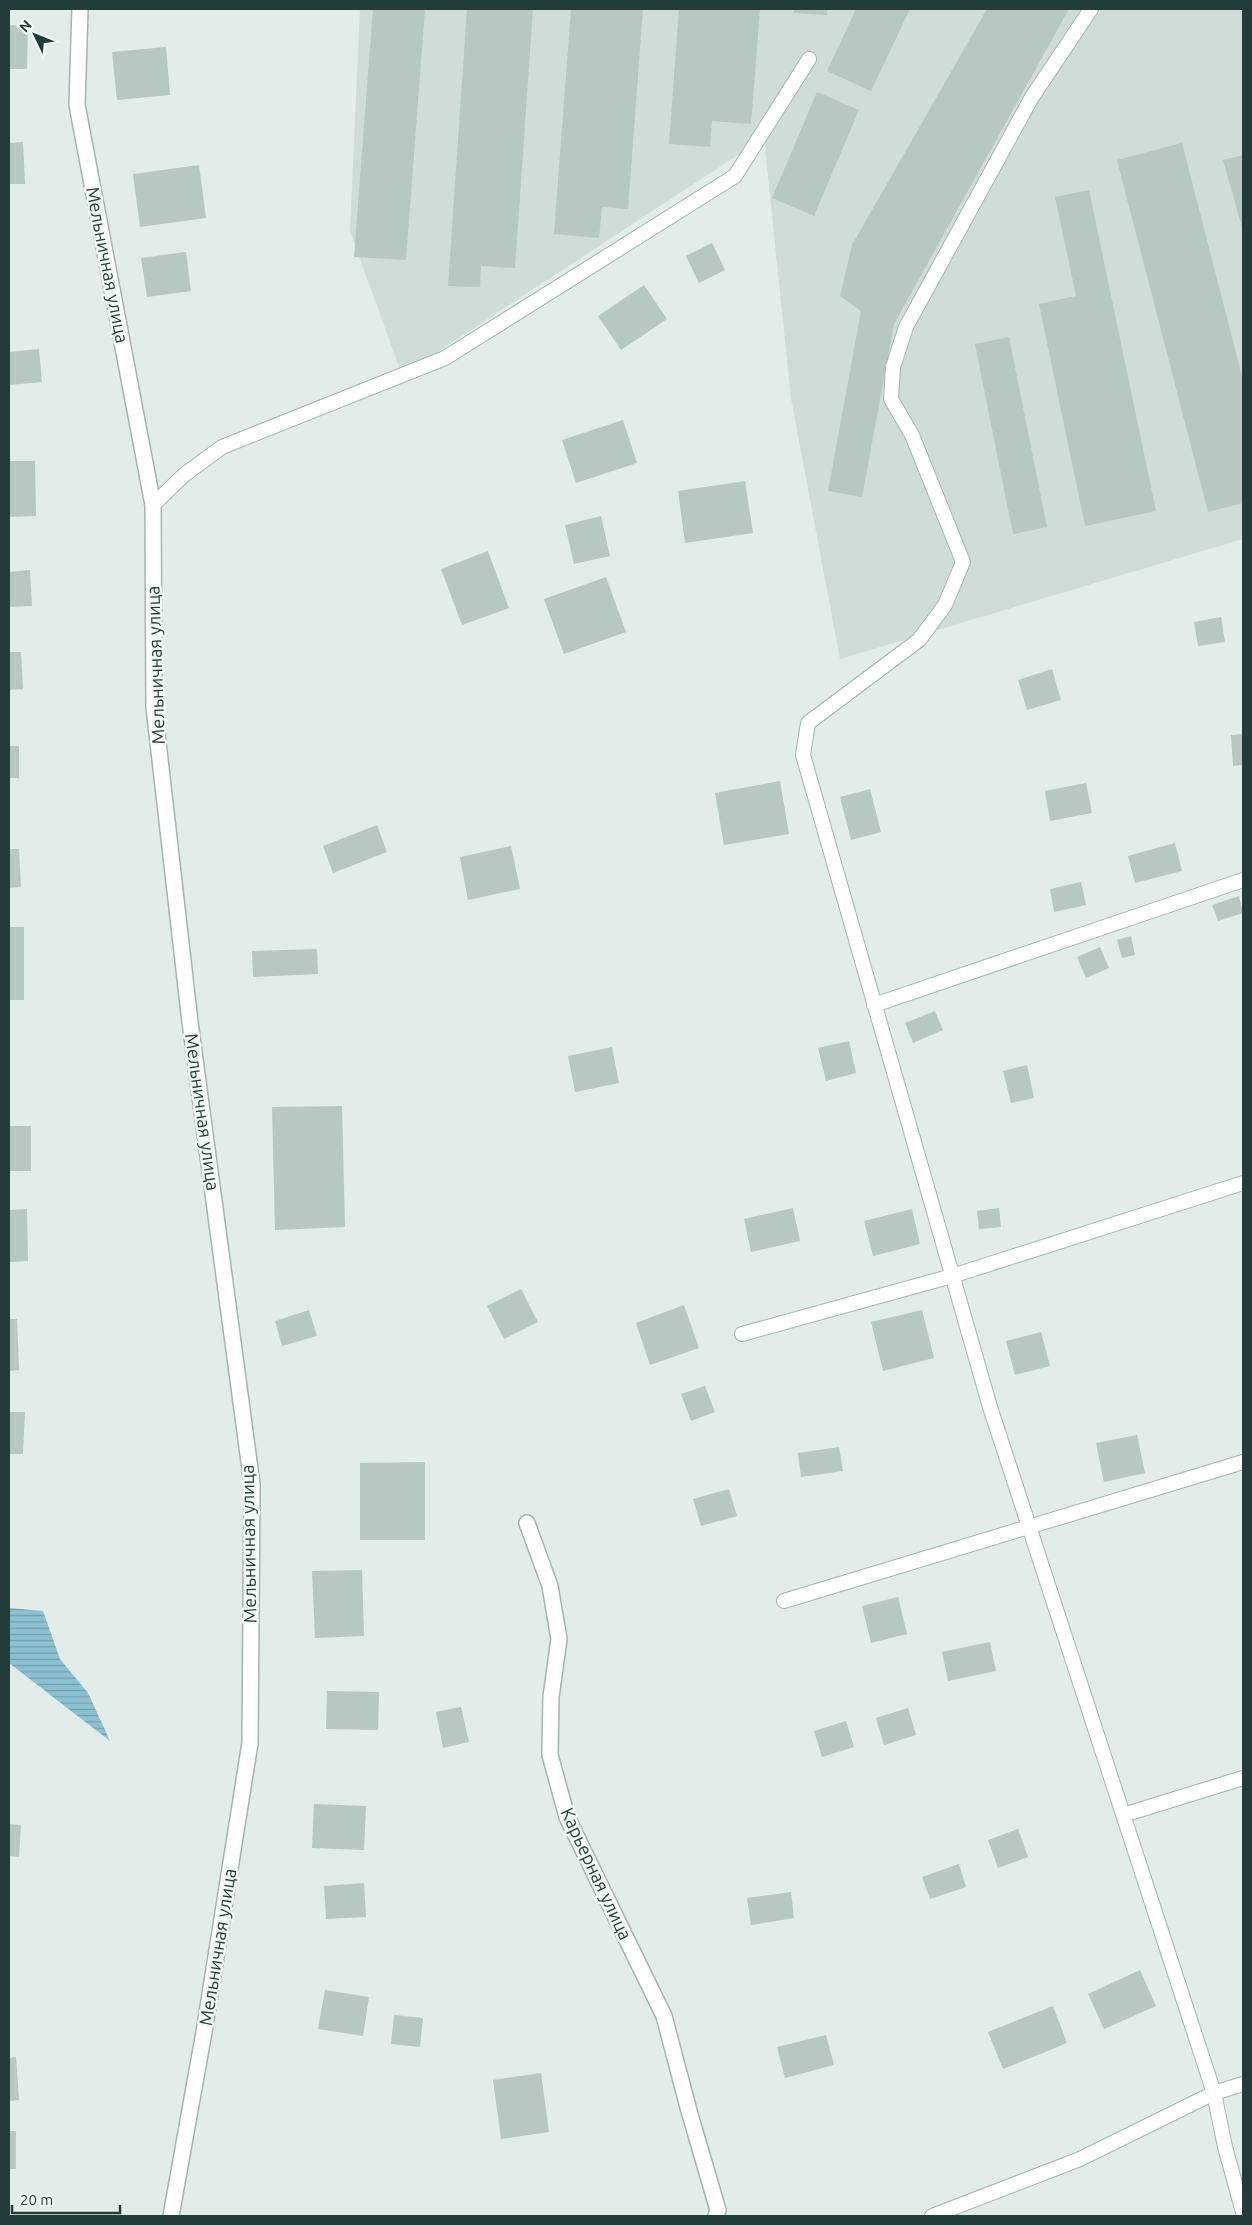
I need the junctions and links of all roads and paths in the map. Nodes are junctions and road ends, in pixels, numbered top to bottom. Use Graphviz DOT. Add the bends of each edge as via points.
graph roads {
  1 [pos="80,9"];
  2 [pos="1091,9"];
  3 [pos="809,59"];
  4 [pos="153,505"];
  5 [pos="1243,880"];
  6 [pos="874,1004"];
  7 [pos="1243,1183"];
  8 [pos="952,1276"];
  9 [pos="742,1334"];
  10 [pos="1243,1462"];
  11 [pos="527,1523"];
  12 [pos="1029,1528"];
  13 [pos="784,1602"];
  14 [pos="1243,1778"];
  15 [pos="1123,1815"];
  16 [pos="1243,2084"];
  17 [pos="1214,2093"];
  18 [pos="1243,2212"];
  19 [pos="171,2216"];
  20 [pos="716,2216"];
  21 [pos="932,2216"];
  1 -- 4 [label="street, Мельничная улица" via="77,105"];
  2 -- 6 [label="lane" via="1032,97 906,327 893,366 891,399 912,435 963,562 946,605 918,640 808,724 803,755"];
  3 -- 4 [label="lane" via="734,176 445,358 222,447 184,475"];
  4 -- 19 [label="street, Мельничная улица" via="154,706 190,1022 252,1484 250,1742"];
  5 -- 6 [label="lane"];
  6 -- 8 [label="lane"];
  7 -- 8 [label="lane"];
  8 -- 9 [label="lane"];
  8 -- 12 [label="lane"];
  10 -- 12 [label="lane"];
  11 -- 20 [label="street, Карьерная улица" via="550,1586 559,1638 551,1697 550,1755 562,1800 567,1817 664,2016 718,2210"];
  12 -- 13 [label="lane"];
  12 -- 15 [label="lane"];
  14 -- 15 [label="lane"];
  15 -- 17 [label="lane"];
  16 -- 17 [label="lane"];
  17 -- 18 [label="lane"];
  17 -- 21 [label="lane" via="1080,2159"];
}
